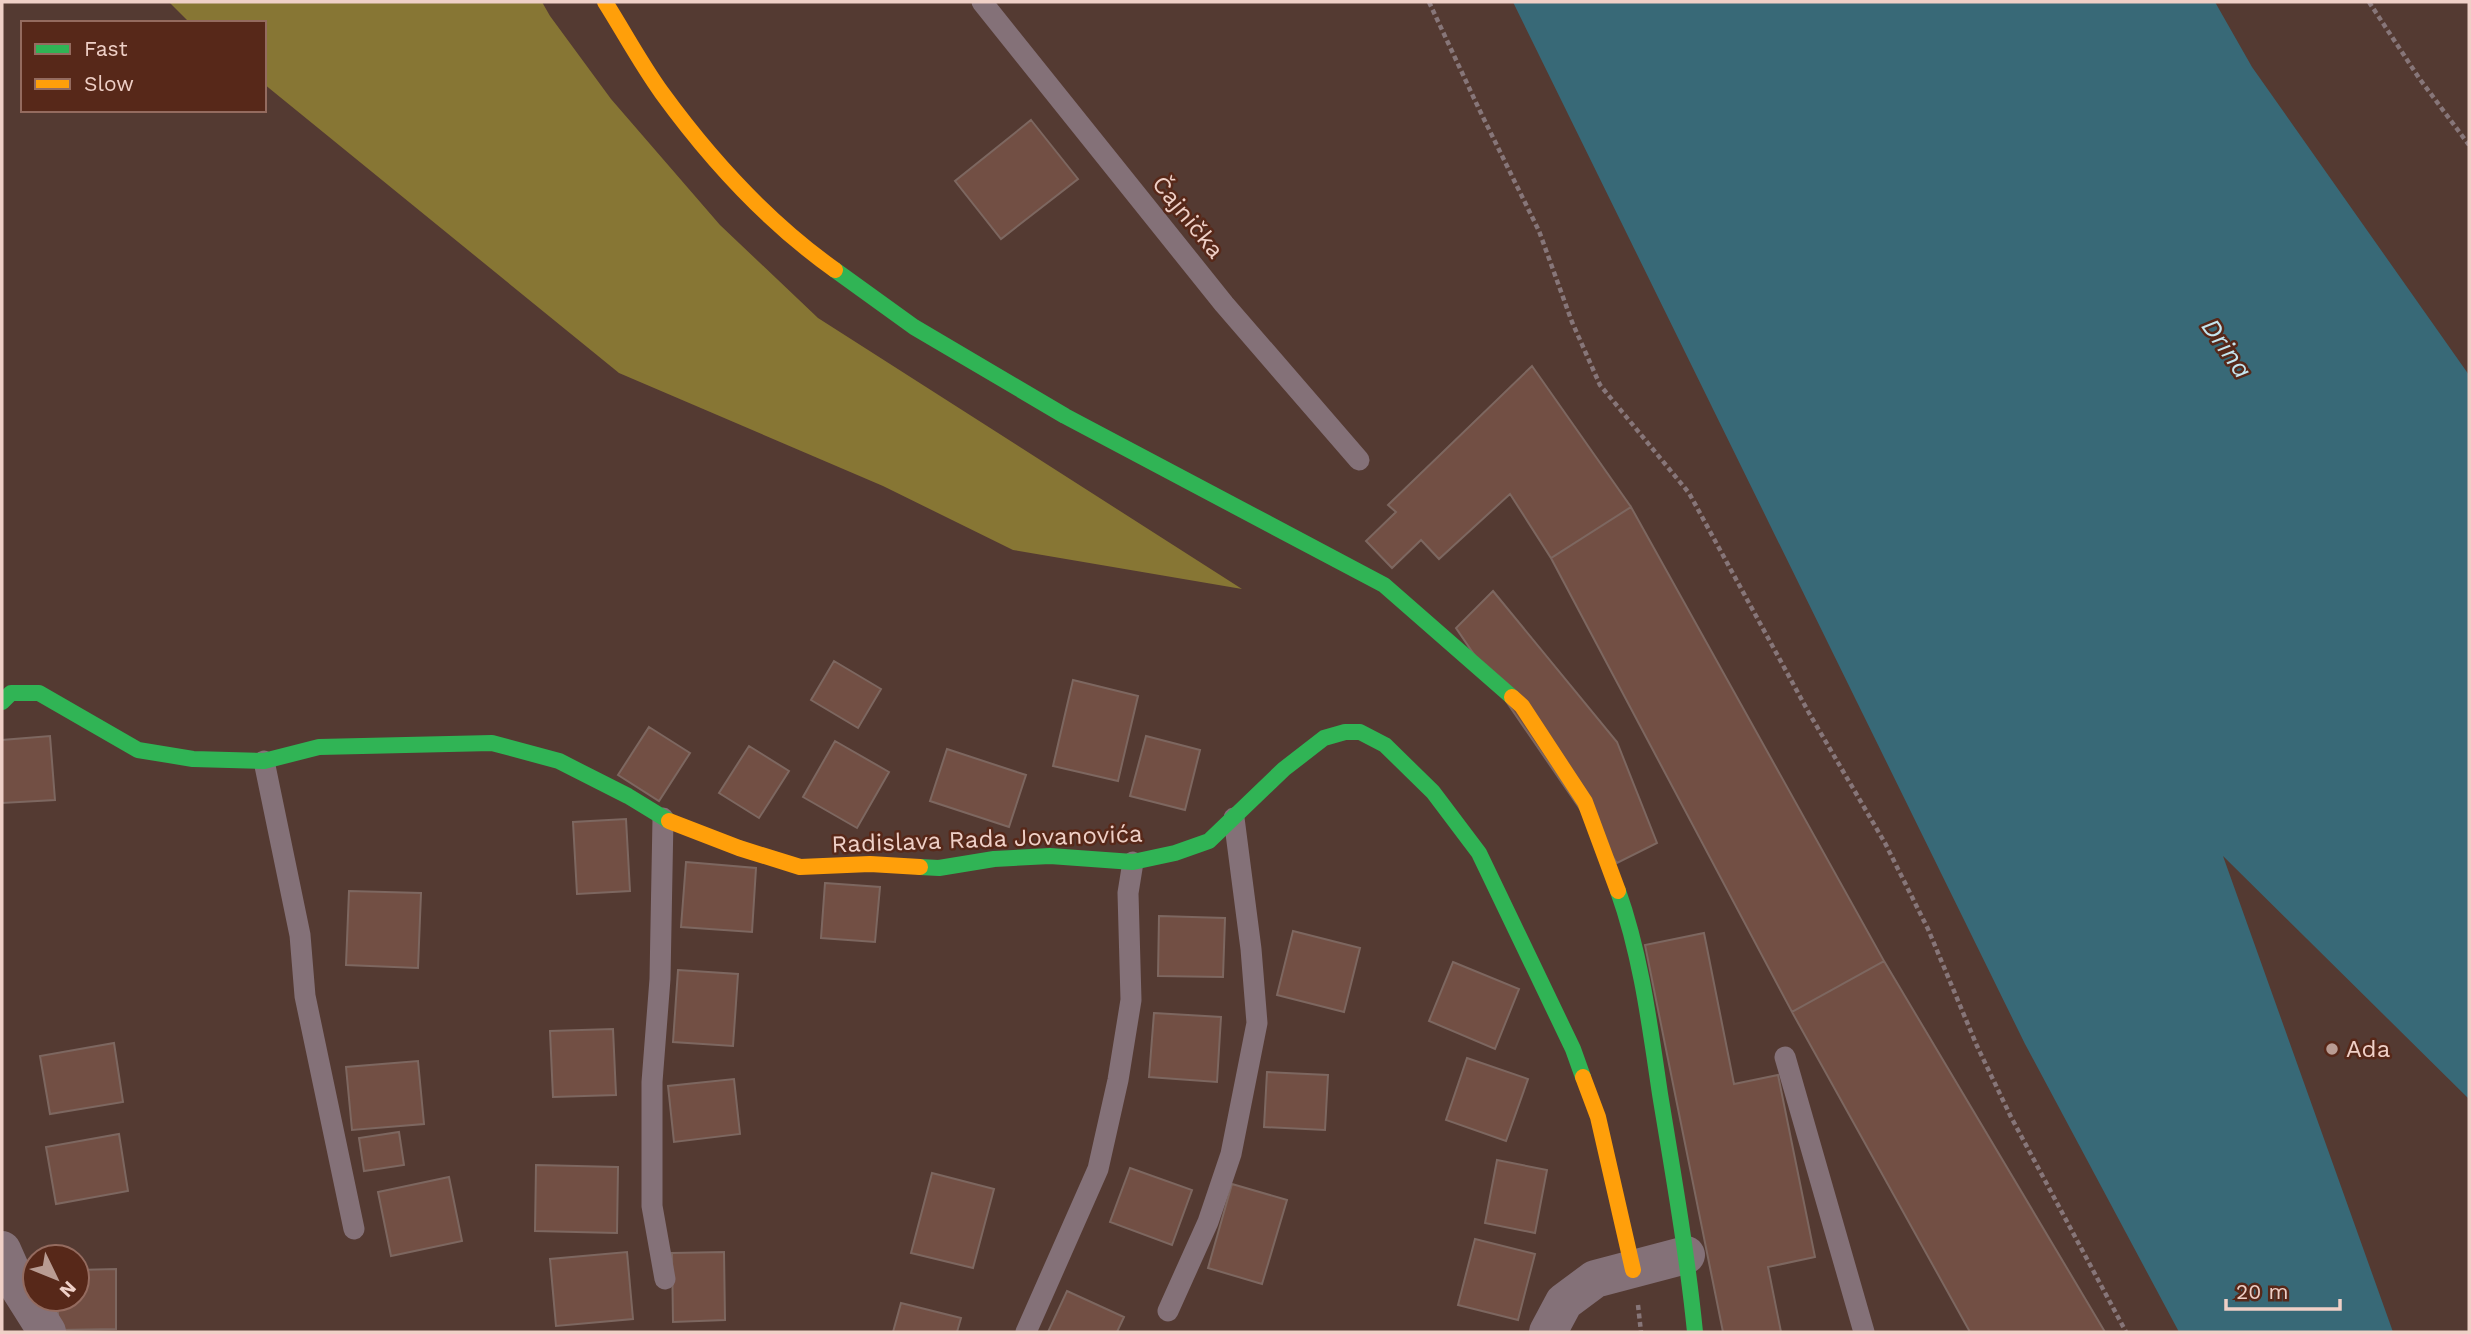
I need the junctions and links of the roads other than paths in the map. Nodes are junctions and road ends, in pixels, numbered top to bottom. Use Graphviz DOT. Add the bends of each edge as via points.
graph roads {
  1 [pos="605,2"];
  2 [pos="982,2"];
  3 [pos="1359,460"];
  4 [pos="2,702"];
  5 [pos="264,761"];
  6 [pos="1234,817"];
  7 [pos="663,818"];
  8 [pos="1133,862"];
  9 [pos="1785,1057"];
  10 [pos="354,1229"];
  11 [pos="2,1250"];
  12 [pos="1686,1255"];
  13 [pos="1633,1270"];
  14 [pos="665,1279"];
  15 [pos="1168,1311"];
  16 [pos="47,1332"];
  17 [pos="1026,1332"];
  18 [pos="1548,1332"];
  19 [pos="1695,1332"];
  20 [pos="1864,1332"];
  1 -- 12 [label="street" via="662,93 727,173 807,250 914,327 1065,416 1384,585 1522,706 1585,802 1630,925"];
  2 -- 3 [label="lane, Čajnička" via="1224,304"];
  4 -- 5 [label="street, Radislava Rada Jovanovića" via="11,693 39,693 138,750 193,760"];
  5 -- 7 [label="street, Radislava Rada Jovanovića" via="319,747 492,743 559,761"];
  5 -- 10 [label="lane" via="300,935 305,996"];
  6 -- 8 [label="street, Radislava Rada Jovanovića" via="1209,841"];
  6 -- 13 [label="street, Radislava Rada Jovanovića" via="1324,738 1345,732 1360,732 1385,745 1433,792 1479,853 1573,1049 1598,1117"];
  6 -- 15 [label="lane" via="1257,1023 1231,1154 1208,1222"];
  7 -- 8 [label="street, Radislava Rada Jovanovića" via="800,867 939,867 1050,856"];
  7 -- 14 [label="lane" via="660,979 652,1082 652,1206"];
  8 -- 17 [label="lane" via="1128,892 1131,1000 1098,1169"];
  9 -- 20 [label="lane"];
  11 -- 16 [label="street"];
  12 -- 13 [label="street"];
  12 -- 19 [label="street"];
  13 -- 18 [label="street" via="1595,1279 1564,1303"];
}
